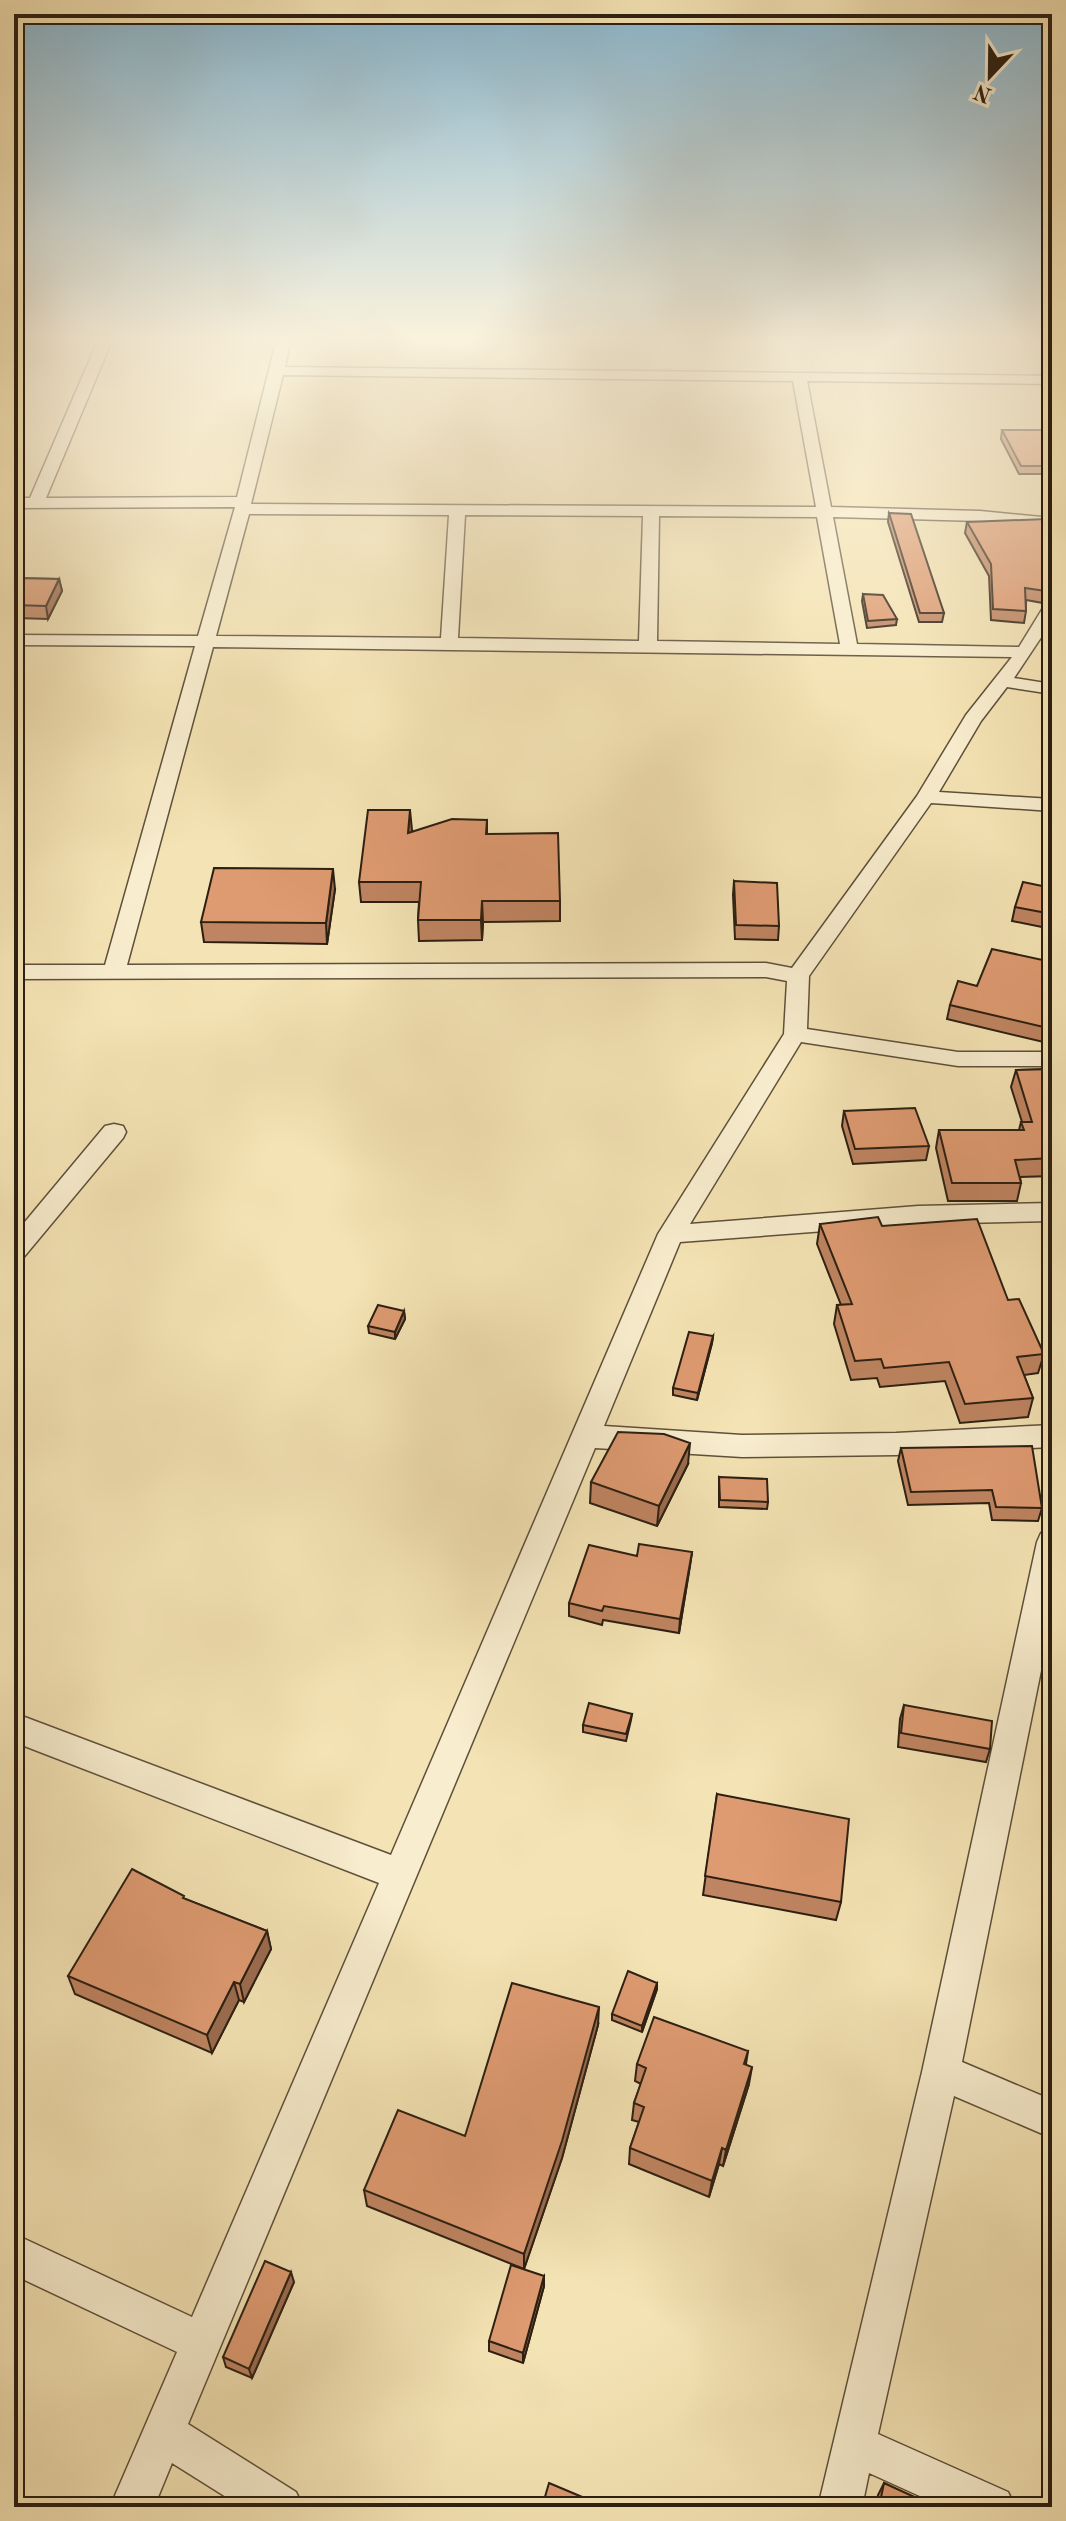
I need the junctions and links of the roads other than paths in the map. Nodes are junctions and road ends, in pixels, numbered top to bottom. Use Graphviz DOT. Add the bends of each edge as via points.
graph roads {
  1 [pos="56,456"];
  2 [pos="256,456"];
  3 [pos="814,456"];
  4 [pos="14,503"];
  5 [pos="36,503"];
  6 [pos="243,506"];
  7 [pos="457,509"];
  8 [pos="650,509"];
  9 [pos="824,512"];
  10 [pos="1052,523"];
  11 [pos="1052,607"];
  12 [pos="14,640"];
  13 [pos="207,641"];
  14 [pos="449,643"];
  15 [pos="648,647"];
  16 [pos="850,651"];
  17 [pos="1025,652"];
  18 [pos="1002,681"];
  19 [pos="1052,689"];
  20 [pos="926,797"];
  21 [pos="1052,805"];
  22 [pos="14,972"];
  23 [pos="114,973"];
  24 [pos="798,976"];
  25 [pos="795,1034"];
  26 [pos="1052,1059"];
  27 [pos="114,1132"];
  28 [pos="1052,1212"];
  29 [pos="671,1234"];
  30 [pos="14,1252"];
  31 [pos="585,1436"];
  32 [pos="1052,1436"];
  33 [pos="1052,1542"];
  34 [pos="14,1727"];
  35 [pos="398,1874"];
  36 [pos="941,2072"];
  37 [pos="1052,2119"];
  38 [pos="14,2254"];
  39 [pos="201,2342"];
  40 [pos="163,2433"];
  41 [pos="855,2445"];
  42 [pos="132,2507"];
  43 [pos="281,2507"];
  44 [pos="840,2507"];
  45 [pos="993,2507"];
  1 -- 5 [label="street"];
  2 -- 6 [label="street"];
  3 -- 9 [label="street"];
  4 -- 5 [label="street"];
  5 -- 6 [label="street"];
  6 -- 7 [label="street"];
  6 -- 13 [label="street"];
  7 -- 8 [label="street"];
  7 -- 14 [label="street"];
  8 -- 9 [label="street"];
  8 -- 15 [label="street" via="654,537"];
  9 -- 10 [label="street"];
  9 -- 16 [label="street"];
  11 -- 17 [label="street"];
  12 -- 13 [label="street"];
  13 -- 14 [label="street"];
  13 -- 23 [label="street"];
  14 -- 15 [label="street"];
  15 -- 16 [label="street"];
  16 -- 17 [label="street"];
  17 -- 18 [label="street"];
  18 -- 19 [label="street"];
  18 -- 20 [label="street"];
  20 -- 21 [label="street"];
  20 -- 24 [label="street"];
  22 -- 23 [label="street"];
  23 -- 24 [label="street" via="553,968 766,970"];
  24 -- 25 [label="street"];
  25 -- 26 [label="street" via="958,1059"];
  25 -- 29 [label="street"];
  27 -- 30 [label="street"];
  28 -- 29 [label="street" via="918,1215"];
  29 -- 31 [label="street"];
  31 -- 32 [label="street" via="742,1446"];
  31 -- 35 [label="street"];
  33 -- 36 [label="street"];
  34 -- 35 [label="street"];
  35 -- 39 [label="street"];
  36 -- 37 [label="street"];
  36 -- 41 [label="street"];
  38 -- 39 [label="street"];
  39 -- 40 [label="street"];
  40 -- 42 [label="street"];
  40 -- 43 [label="street"];
  41 -- 44 [label="street"];
  41 -- 45 [label="street"];
}
